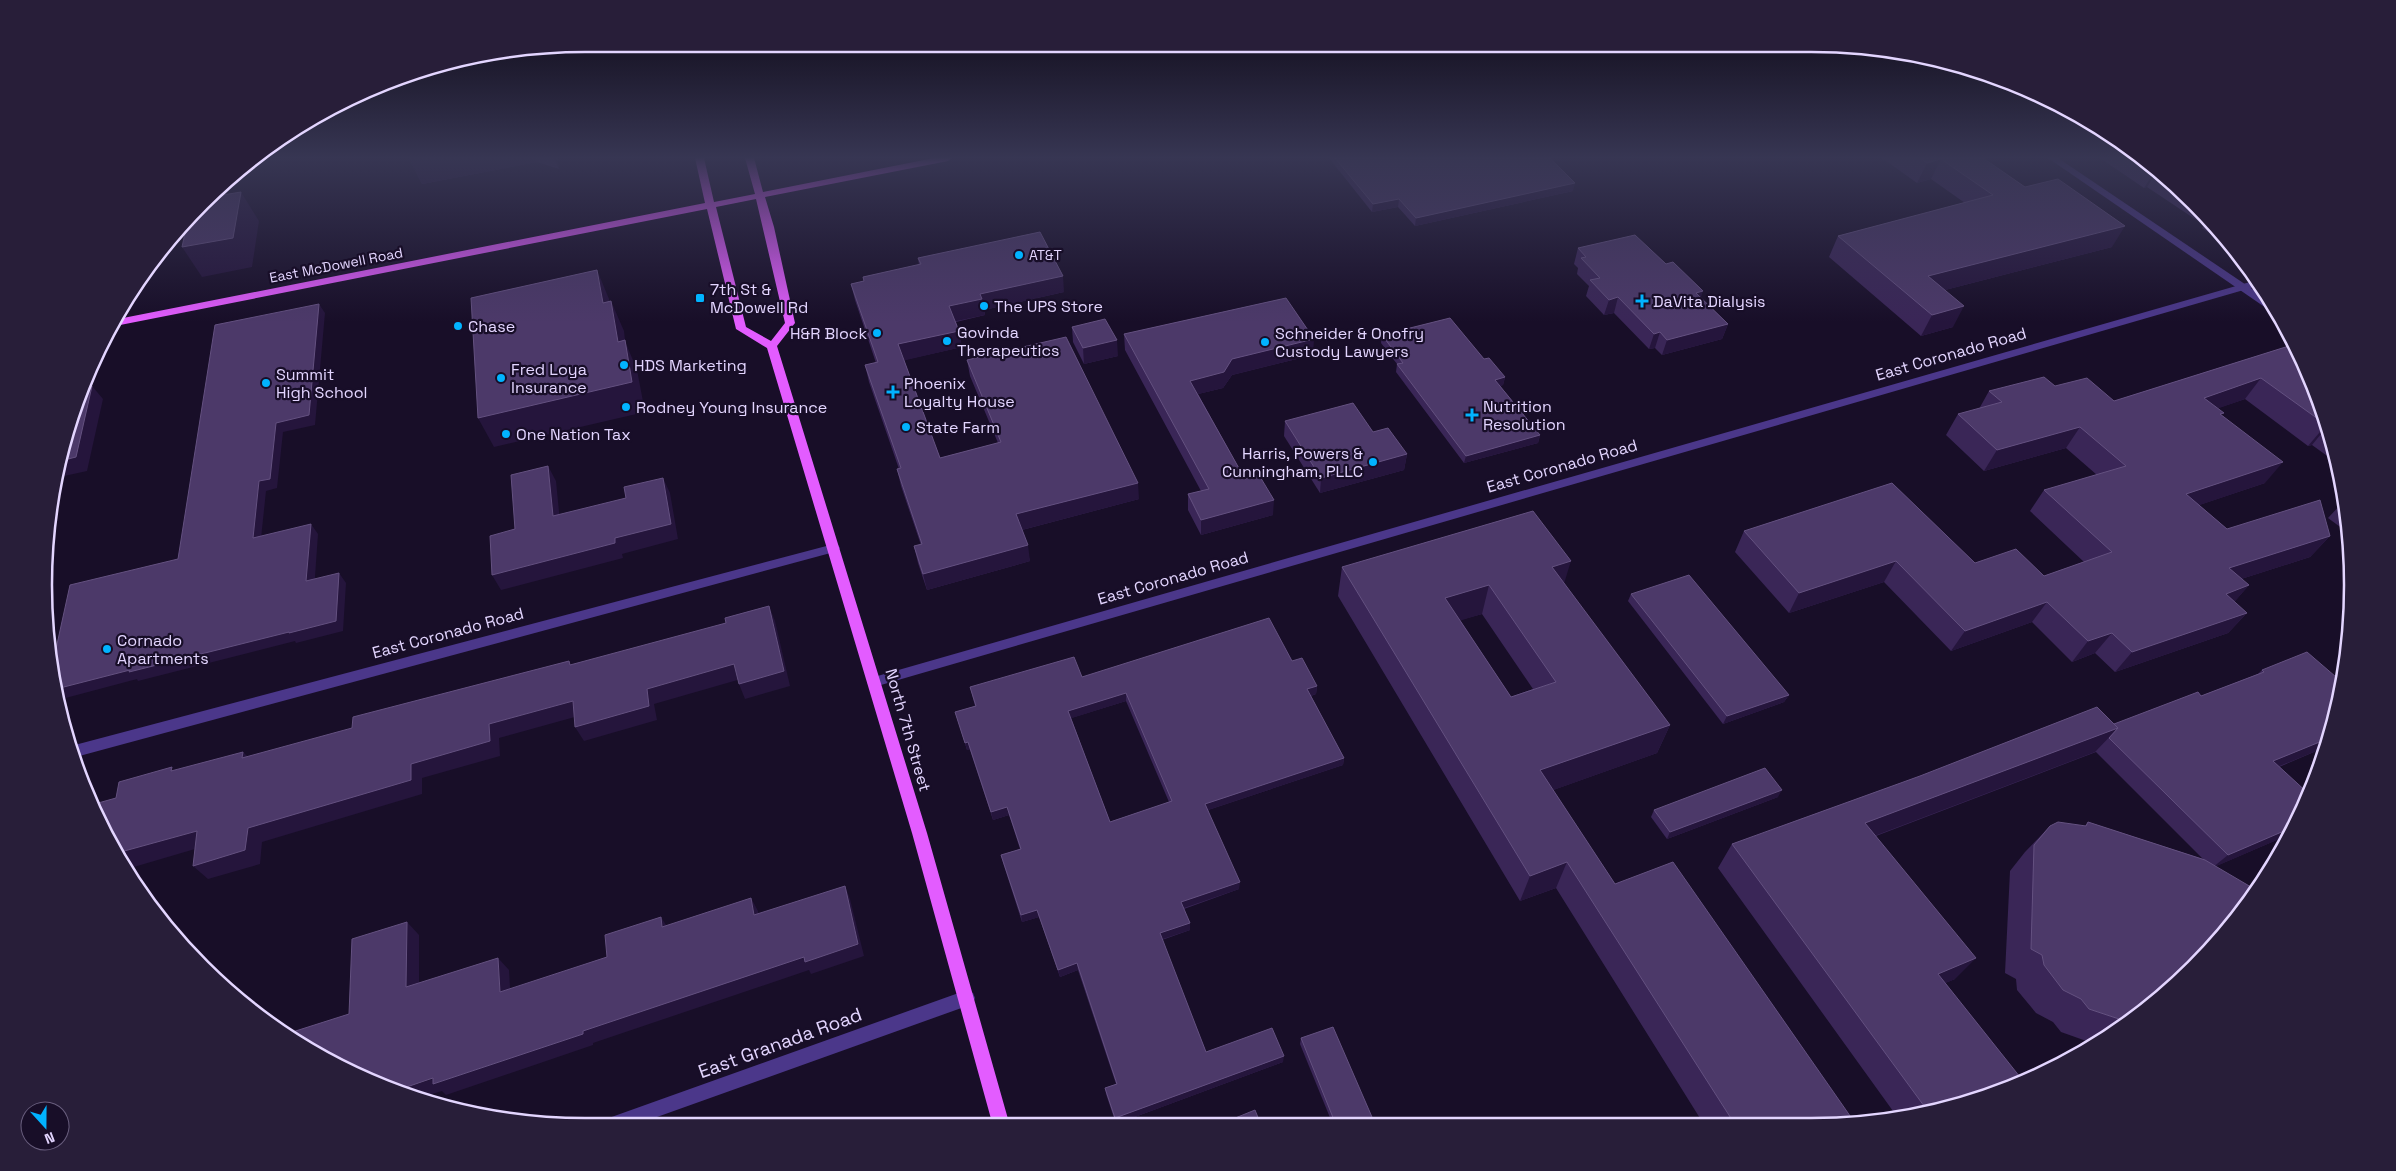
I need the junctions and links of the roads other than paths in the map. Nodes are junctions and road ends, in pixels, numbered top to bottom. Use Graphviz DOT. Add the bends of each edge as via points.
graph roads {
  1 [pos="668,213"];
  2 [pos="713,213"];
  3 [pos="764,213"];
  4 [pos="2133,213"];
  5 [pos="2251,285"];
  6 [pos="2243,287"];
  7 [pos="2260,299"];
  8 [pos="122,322"];
  9 [pos="772,346"];
  10 [pos="834,548"];
  11 [pos="874,682"];
  12 [pos="79,750"];
  13 [pos="967,998"];
  14 [pos="631,1118"];
  15 [pos="1000,1118"];
  1 -- 8 [label="main road, East McDowell Road"];
  2 -- 9 [label="main road" via="741,329"];
  3 -- 9 [label="main road" via="790,323"];
  4 -- 6 [label="street"];
  5 -- 6 [label="street, East Coronado Road"];
  6 -- 7 [label="street"];
  6 -- 11 [label="street, East Coronado Road"];
  9 -- 10 [label="main road, North 7th Street"];
  10 -- 11 [label="main road, North 7th Street"];
  10 -- 12 [label="street, East Coronado Road"];
  11 -- 13 [label="main road, North 7th Street"];
  13 -- 14 [label="street, East Granada Road"];
  13 -- 15 [label="main road, North 7th Street"];
}
